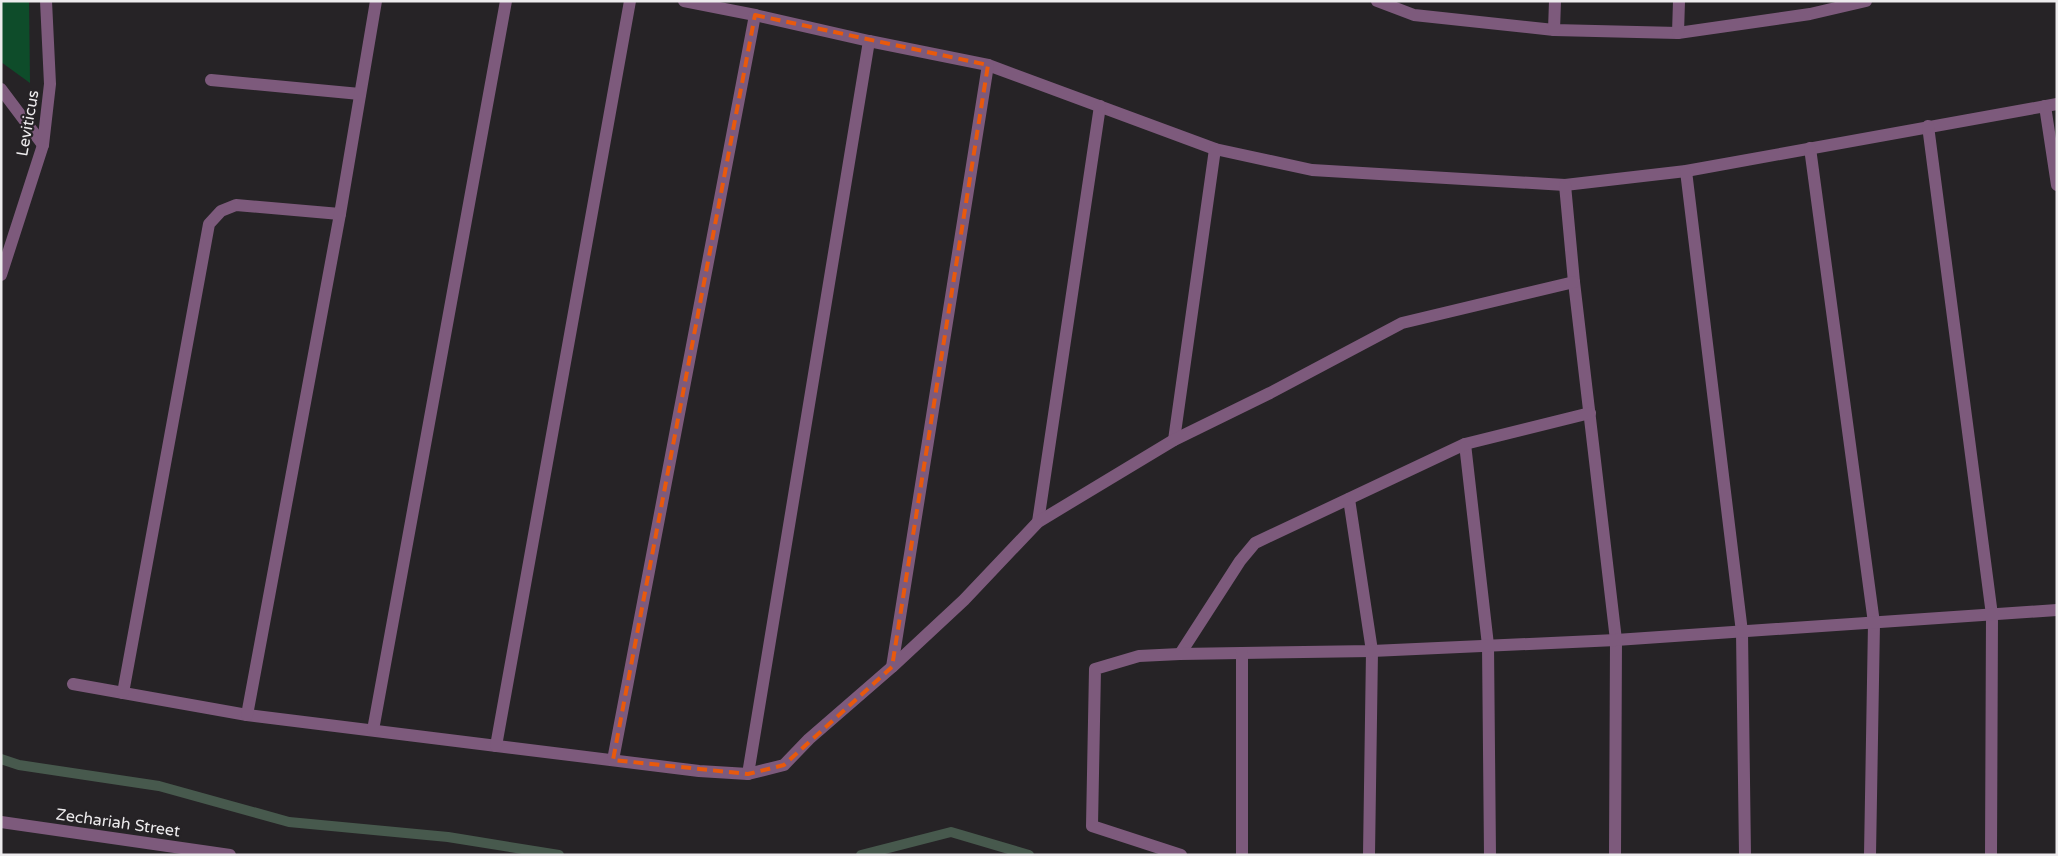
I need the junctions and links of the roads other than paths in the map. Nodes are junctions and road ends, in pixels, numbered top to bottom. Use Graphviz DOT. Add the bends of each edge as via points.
graph roads {
  1 [pos="46,1"];
  2 [pos="376,1"];
  3 [pos="506,1"];
  4 [pos="630,1"];
  5 [pos="684,1"];
  6 [pos="1377,1"];
  7 [pos="1415,1"];
  8 [pos="1555,1"];
  9 [pos="1680,1"];
  10 [pos="1866,1"];
  11 [pos="1811,7"];
  12 [pos="756,14"];
  13 [pos="1414,15"];
  14 [pos="1554,30"];
  15 [pos="1678,34"];
  16 [pos="869,41"];
  17 [pos="988,65"];
  18 [pos="211,80"];
  19 [pos="1,89"];
  20 [pos="360,94"];
  21 [pos="2051,104"];
  22 [pos="1100,106"];
  23 [pos="1928,126"];
  24 [pos="43,145"];
  25 [pos="1810,148"];
  26 [pos="1215,149"];
  27 [pos="1686,171"];
  28 [pos="1565,185"];
  29 [pos="2057,185"];
  30 [pos="340,214"];
  31 [pos="1,274"];
  32 [pos="1574,282"];
  33 [pos="1590,413"];
  34 [pos="1174,440"];
  35 [pos="1465,444"];
  36 [pos="1349,498"];
  37 [pos="1038,522"];
  38 [pos="2057,610"];
  39 [pos="1992,615"];
  40 [pos="1874,623"];
  41 [pos="1742,632"];
  42 [pos="1616,640"];
  43 [pos="1488,645"];
  44 [pos="1372,651"];
  45 [pos="1242,653"];
  46 [pos="1180,654"];
  47 [pos="892,667"];
  48 [pos="73,684"];
  49 [pos="123,693"];
  50 [pos="247,715"];
  51 [pos="373,730"];
  52 [pos="496,746"];
  53 [pos="613,760"];
  54 [pos="748,774"];
  55 [pos="1,822"];
  56 [pos="230,855"];
  57 [pos="1181,855"];
  58 [pos="1242,855"];
  59 [pos="1369,855"];
  60 [pos="1490,855"];
  61 [pos="1615,855"];
  62 [pos="1745,855"];
  63 [pos="1870,855"];
  64 [pos="1991,855"];
  1 -- 24 [label="street, Leviticus" via="50,84"];
  2 -- 20 [label="street"];
  3 -- 51 [label="street"];
  4 -- 52 [label="street"];
  5 -- 12 [label="street"];
  6 -- 13 [label="street"];
  7 -- 13 [label="street"];
  8 -- 14 [label="street"];
  9 -- 15 [label="street"];
  10 -- 11 [label="street"];
  11 -- 15 [label="street"];
  12 -- 16 [label="street"];
  12 -- 53 [label="street"];
  13 -- 14 [label="street"];
  14 -- 15 [label="street"];
  16 -- 17 [label="street"];
  16 -- 54 [label="street"];
  17 -- 22 [label="street"];
  17 -- 47 [label="street"];
  18 -- 20 [label="street"];
  19 -- 24 [label="street"];
  20 -- 30 [label="street"];
  21 -- 23 [label="street"];
  21 -- 29 [label="street"];
  22 -- 26 [label="street"];
  22 -- 37 [label="street"];
  23 -- 25 [label="street"];
  23 -- 39 [label="street"];
  24 -- 31 [label="street, Leviticus"];
  25 -- 27 [label="street"];
  25 -- 40 [label="street"];
  26 -- 28 [label="street" via="1312,170"];
  26 -- 34 [label="street"];
  27 -- 28 [label="street"];
  27 -- 41 [label="street"];
  28 -- 32 [label="street"];
  30 -- 49 [label="street" via="236,205 221,211 209,224"];
  30 -- 50 [label="street"];
  32 -- 33 [label="street"];
  32 -- 34 [label="street" via="1402,322"];
  33 -- 35 [label="street"];
  33 -- 42 [label="street"];
  34 -- 37 [label="street"];
  35 -- 36 [label="street"];
  35 -- 43 [label="street"];
  36 -- 44 [label="street"];
  36 -- 46 [label="street" via="1255,544 1240,561"];
  37 -- 47 [label="street" via="964,600"];
  38 -- 39 [label="street"];
  39 -- 40 [label="street"];
  39 -- 64 [label="street"];
  40 -- 41 [label="street"];
  40 -- 63 [label="street"];
  41 -- 42 [label="street"];
  41 -- 62 [label="street"];
  42 -- 43 [label="street"];
  42 -- 61 [label="street"];
  43 -- 44 [label="street"];
  43 -- 60 [label="street"];
  44 -- 45 [label="street"];
  44 -- 59 [label="street"];
  45 -- 46 [label="street"];
  45 -- 58 [label="street"];
  46 -- 57 [label="street" via="1139,656 1095,669 1092,826"];
  47 -- 54 [label="street" via="784,765"];
  48 -- 49 [label="street"];
  49 -- 50 [label="street"];
  50 -- 51 [label="street"];
  51 -- 52 [label="street"];
  52 -- 53 [label="street"];
  53 -- 54 [label="street"];
  55 -- 56 [label="street, Zechariah Street"];
}
